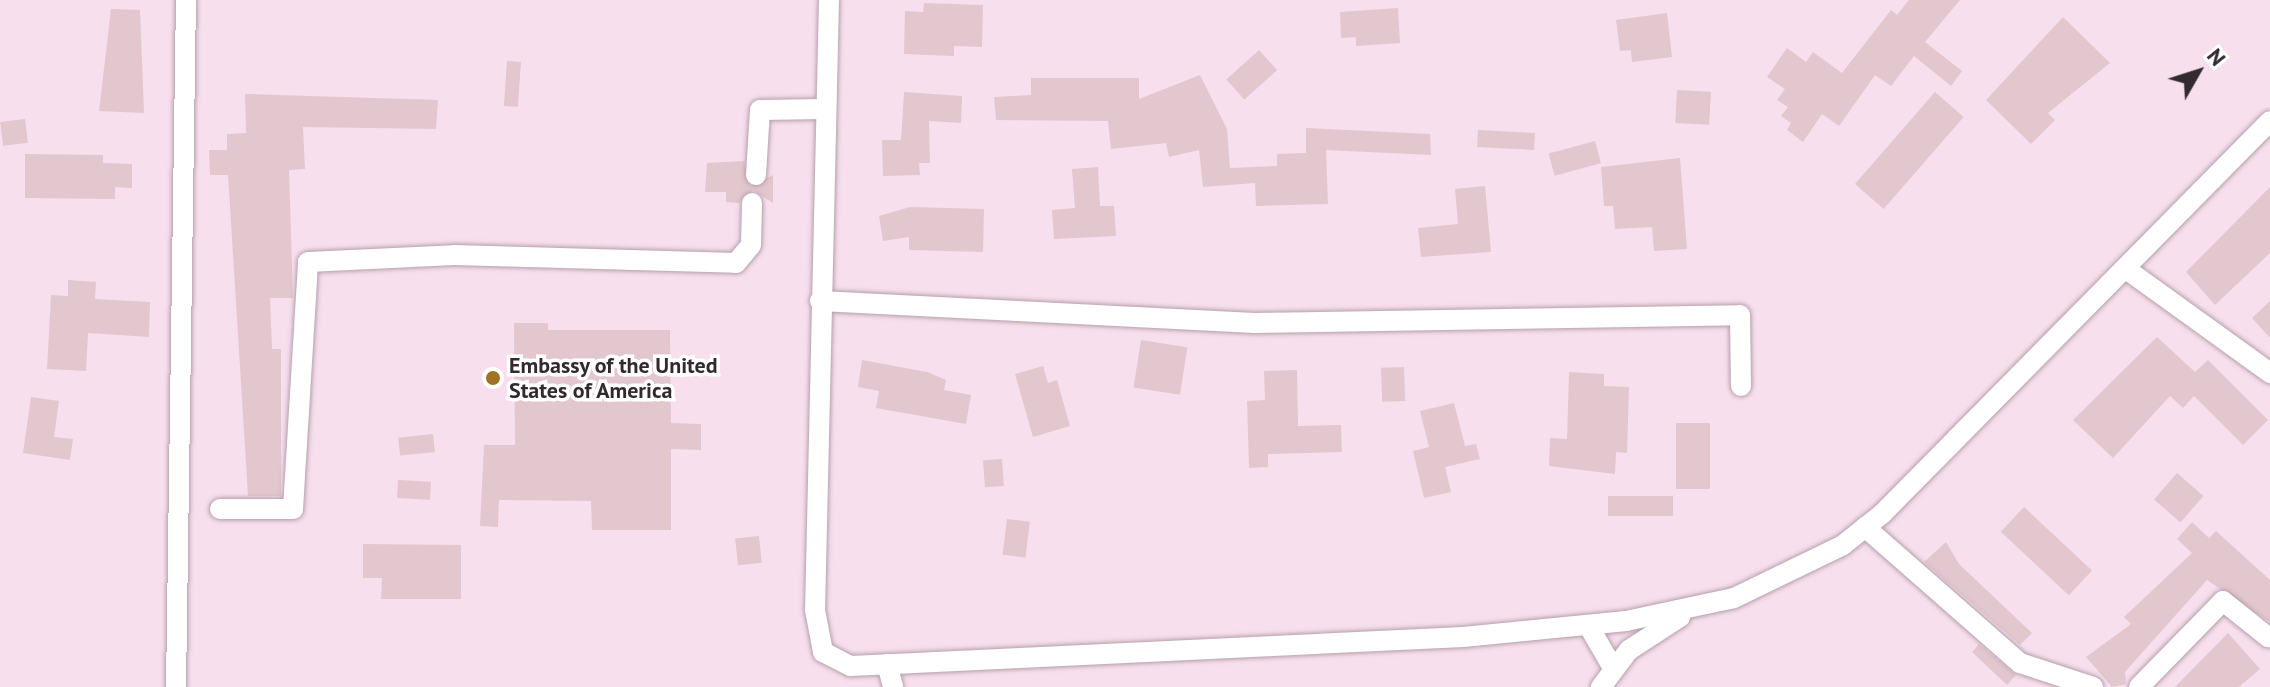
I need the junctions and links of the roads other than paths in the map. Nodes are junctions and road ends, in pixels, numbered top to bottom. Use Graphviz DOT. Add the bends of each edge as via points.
graph roads {
  1 [pos="186,0"];
  2 [pos="829,0"];
  3 [pos="825,109"];
  4 [pos="2270,121"];
  5 [pos="756,175"];
  6 [pos="752,203"];
  7 [pos="2126,269"];
  8 [pos="820,301"];
  9 [pos="2270,373"];
  10 [pos="1741,386"];
  11 [pos="220,509"];
  12 [pos="1865,527"];
  13 [pos="1700,607"];
  14 [pos="1588,625"];
  15 [pos="2268,637"];
  16 [pos="887,664"];
  17 [pos="1613,668"];
  18 [pos="176,687"];
  19 [pos="893,687"];
  20 [pos="1601,687"];
  21 [pos="2093,687"];
  22 [pos="2139,687"];
  1 -- 18 [label="street"];
  2 -- 3 [label="street"];
  3 -- 5 [label="street" via="760,110"];
  3 -- 8 [label="street"];
  4 -- 7 [label="street"];
  6 -- 11 [label="street" via="751,245 736,263 454,255 308,262 293,509"];
  7 -- 9 [label="street"];
  7 -- 12 [label="street"];
  8 -- 10 [label="street" via="1254,323 1740,315"];
  8 -- 16 [label="street" via="817,637 834,660"];
  12 -- 13 [label="street" via="1765,585"];
  12 -- 21 [label="street" via="2020,663"];
  13 -- 14 [label="street"];
  13 -- 17 [label="street" via="1658,628"];
  14 -- 16 [label="street" via="1318,647"];
  14 -- 17 [label="street"];
  15 -- 22 [label="street" via="2223,601"];
  16 -- 19 [label="street"];
  17 -- 20 [label="street"];
}
